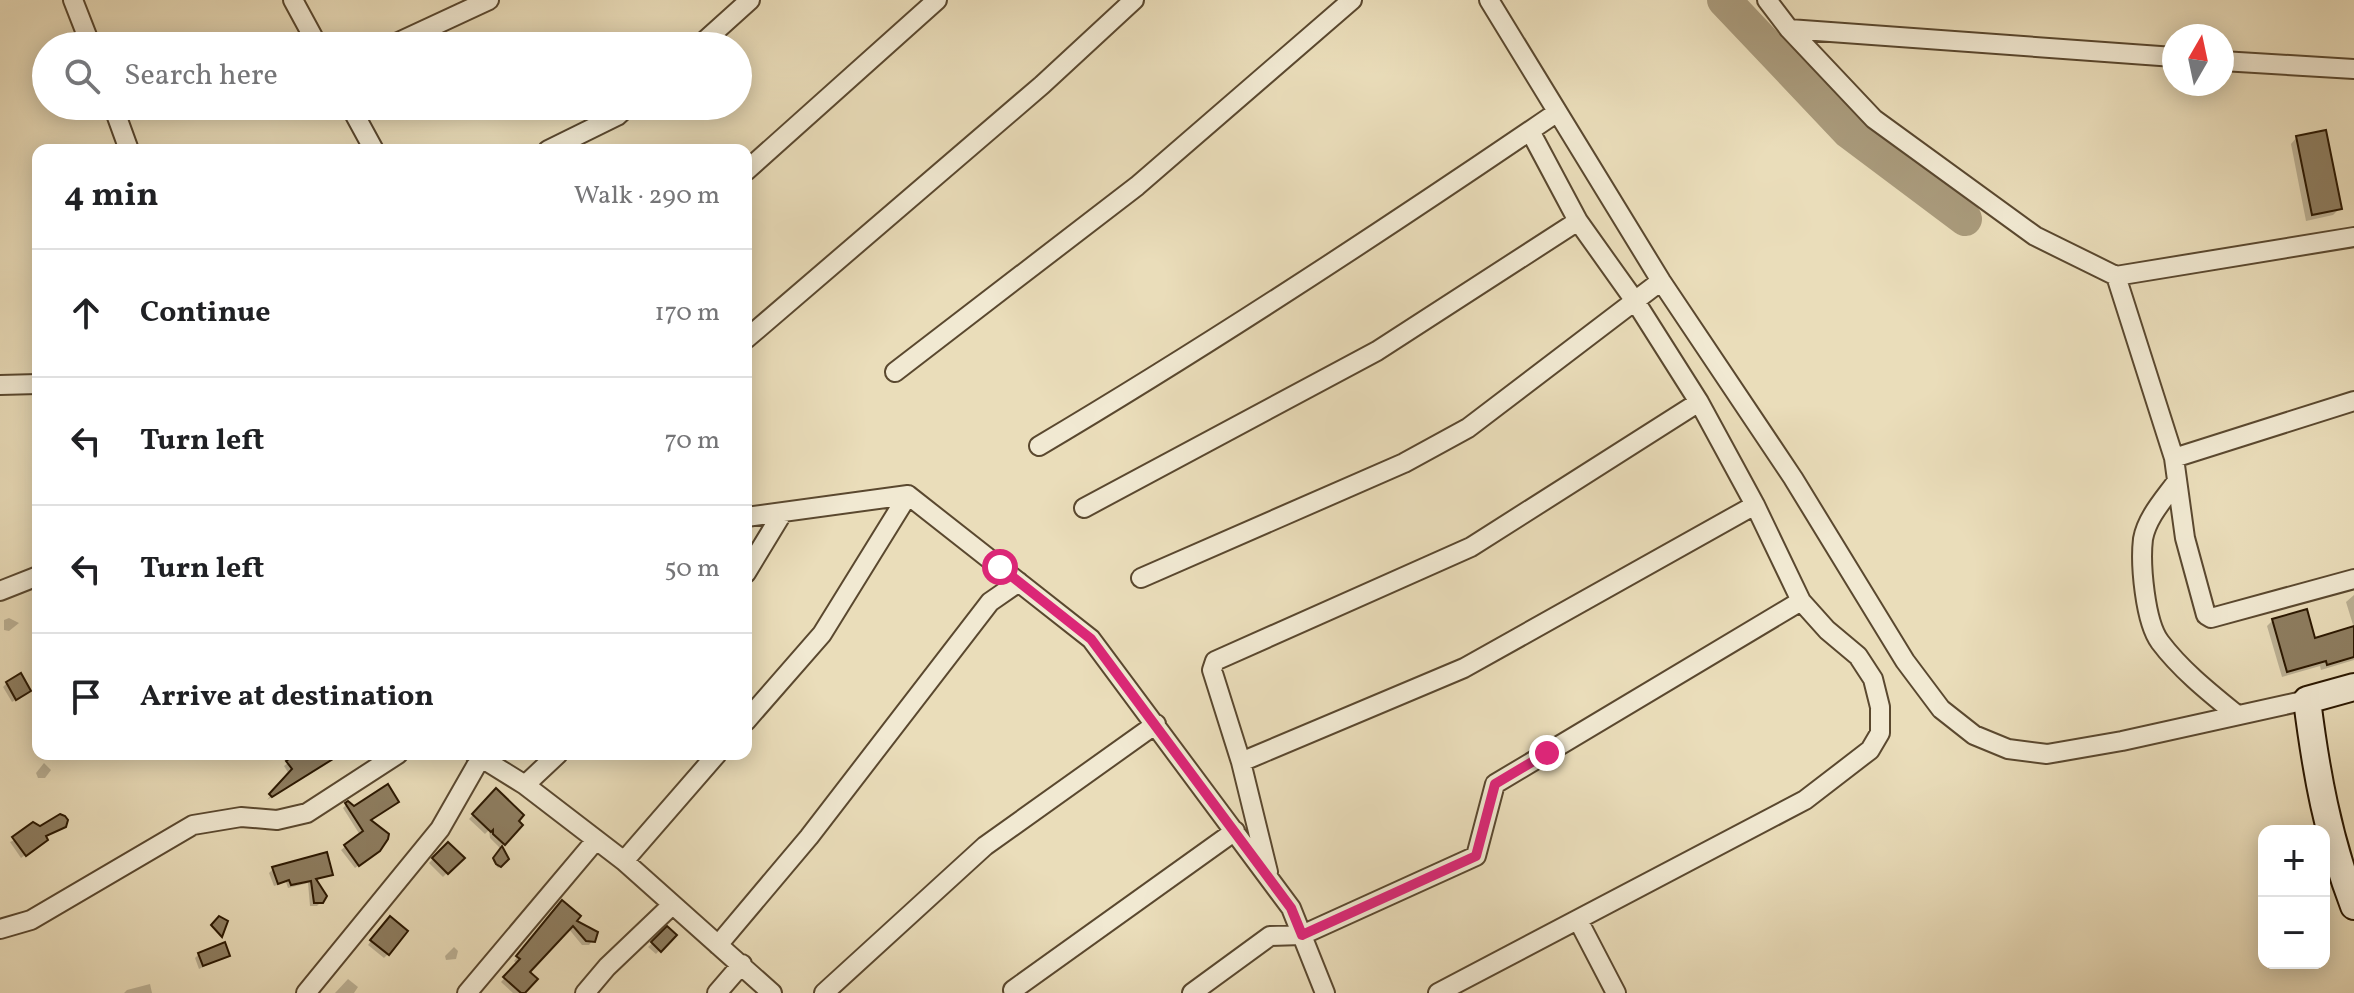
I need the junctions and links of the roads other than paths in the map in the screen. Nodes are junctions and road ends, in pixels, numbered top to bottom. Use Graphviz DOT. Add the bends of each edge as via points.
graph roads {
  1 [pos="293,0"];
  2 [pos="489,0"];
  3 [pos="750,0"];
  4 [pos="937,0"];
  5 [pos="1134,0"];
  6 [pos="1352,0"];
  7 [pos="1489,0"];
  8 [pos="1767,0"];
  9 [pos="81,4"];
  10 [pos="1789,29"];
  11 [pos="88,32"];
  12 [pos="310,32"];
  13 [pos="420,32"];
  14 [pos="715,32"];
  15 [pos="2162,56"];
  16 [pos="2234,62"];
  17 [pos="2354,69"];
  18 [pos="1556,113"];
  19 [pos="118,120"];
  20 [pos="358,120"];
  21 [pos="609,120"];
  22 [pos="1530,131"];
  23 [pos="127,144"];
  24 [pos="371,144"];
  25 [pos="560,144"];
  26 [pos="752,166"];
  27 [pos="1578,221"];
  28 [pos="2354,237"];
  29 [pos="2116,276"];
  30 [pos="1661,281"];
  31 [pos="1635,301"];
  32 [pos="752,334"];
  33 [pos="895,372"];
  34 [pos="32,384"];
  35 [pos="0,385"];
  36 [pos="2354,401"];
  37 [pos="1699,402"];
  38 [pos="1039,446"];
  39 [pos="2174,458"];
  40 [pos="2177,481"];
  41 [pos="908,495"];
  42 [pos="1755,505"];
  43 [pos="1084,508"];
  44 [pos="783,512"];
  45 [pos="752,516"];
  46 [pos="752,563"];
  47 [pos="32,578"];
  48 [pos="1141,578"];
  49 [pos="2354,579"];
  50 [pos="1019,582"];
  51 [pos="0,591"];
  52 [pos="1801,601"];
  53 [pos="1905,661"];
  54 [pos="1873,679"];
  55 [pos="2354,687"];
  56 [pos="2307,700"];
  57 [pos="752,714"];
  58 [pos="2237,715"];
  59 [pos="1156,724"];
  60 [pos="389,760"];
  61 [pos="475,760"];
  62 [pos="484,760"];
  63 [pos="552,760"];
  64 [pos="712,760"];
  65 [pos="1241,762"];
  66 [pos="525,785"];
  67 [pos="1235,831"];
  68 [pos="596,840"];
  69 [pos="624,861"];
  70 [pos="1271,882"];
  71 [pos="672,905"];
  72 [pos="2354,906"];
  73 [pos="1578,920"];
  74 [pos="0,929"];
  75 [pos="1302,935"];
  76 [pos="718,945"];
  77 [pos="742,964"];
  78 [pos="1013,990"];
  79 [pos="306,993"];
  80 [pos="467,993"];
  81 [pos="585,993"];
  82 [pos="717,993"];
  83 [pos="772,993"];
  84 [pos="824,993"];
  85 [pos="1192,993"];
  86 [pos="1325,993"];
  87 [pos="1438,993"];
  88 [pos="1616,993"];
  1 -- 12 [label="street"];
  2 -- 13 [label="street"];
  3 -- 14 [label="street"];
  4 -- 26 [label="street"];
  5 -- 32 [label="street"];
  6 -- 33 [label="street" via="1137,186"];
  7 -- 18 [label="street"];
  8 -- 10 [label="street"];
  9 -- 11 [label="street"];
  10 -- 15 [label="street"];
  10 -- 29 [label="street" via="1874,119 2035,236"];
  16 -- 17 [label="street"];
  18 -- 22 [label="street"];
  18 -- 30 [label="street"];
  19 -- 23 [label="street"];
  20 -- 24 [label="street"];
  21 -- 25 [label="street"];
  22 -- 27 [label="street"];
  22 -- 38 [label="street" via="1204,348"];
  27 -- 31 [label="street"];
  27 -- 43 [label="street" via="1377,351"];
  28 -- 29 [label="street"];
  29 -- 39 [label="street"];
  30 -- 31 [label="street"];
  30 -- 53 [label="street" via="1793,478"];
  31 -- 37 [label="street"];
  31 -- 48 [label="street" via="1455,435 1366,481"];
  34 -- 35 [label="street"];
  36 -- 39 [label="street"];
  37 -- 42 [label="street"];
  37 -- 65 [label="street" via="1471,547 1215,661 1212,670"];
  39 -- 40 [label="street"];
  40 -- 49 [label="street" via="2185,538 2211,618"];
  40 -- 58 [label="street" via="2153,514 2143,539 2145,605 2158,640"];
  41 -- 44 [label="street"];
  41 -- 50 [label="street"];
  41 -- 57 [label="street" via="822,634"];
  42 -- 52 [label="street"];
  42 -- 65 [label="street" via="1464,668"];
  44 -- 45 [label="street"];
  44 -- 46 [label="street"];
  47 -- 51 [label="street"];
  50 -- 59 [label="street" via="1091,639"];
  50 -- 76 [label="street" via="990,602 809,837"];
  52 -- 54 [label="street" via="1858,656"];
  52 -- 75 [label="street" via="1495,784 1476,856"];
  53 -- 54 [label="street"];
  53 -- 58 [label="street" via="1941,709 1974,735 2008,749 2047,754"];
  54 -- 73 [label="street" via="1880,733 1870,750 1805,800"];
  55 -- 56 [label="street"];
  56 -- 58 [label="street"];
  56 -- 72 [label="street" via="2336,859"];
  59 -- 67 [label="street"];
  59 -- 84 [label="street" via="985,846"];
  60 -- 74 [label="street" via="307,813 193,825 31,920"];
  61 -- 79 [label="street" via="440,829"];
  62 -- 66 [label="street"];
  63 -- 66 [label="street"];
  64 -- 69 [label="street"];
  65 -- 70 [label="street"];
  66 -- 68 [label="street"];
  67 -- 70 [label="street"];
  67 -- 78 [label="street"];
  68 -- 69 [label="street"];
  68 -- 80 [label="street"];
  69 -- 71 [label="street"];
  70 -- 75 [label="street" via="1291,908"];
  71 -- 76 [label="street"];
  71 -- 81 [label="street"];
  73 -- 87 [label="street"];
  73 -- 88 [label="street"];
  75 -- 85 [label="street" via="1270,936"];
  75 -- 86 [label="street"];
  76 -- 77 [label="street"];
  77 -- 82 [label="street"];
  77 -- 83 [label="street"];
}
